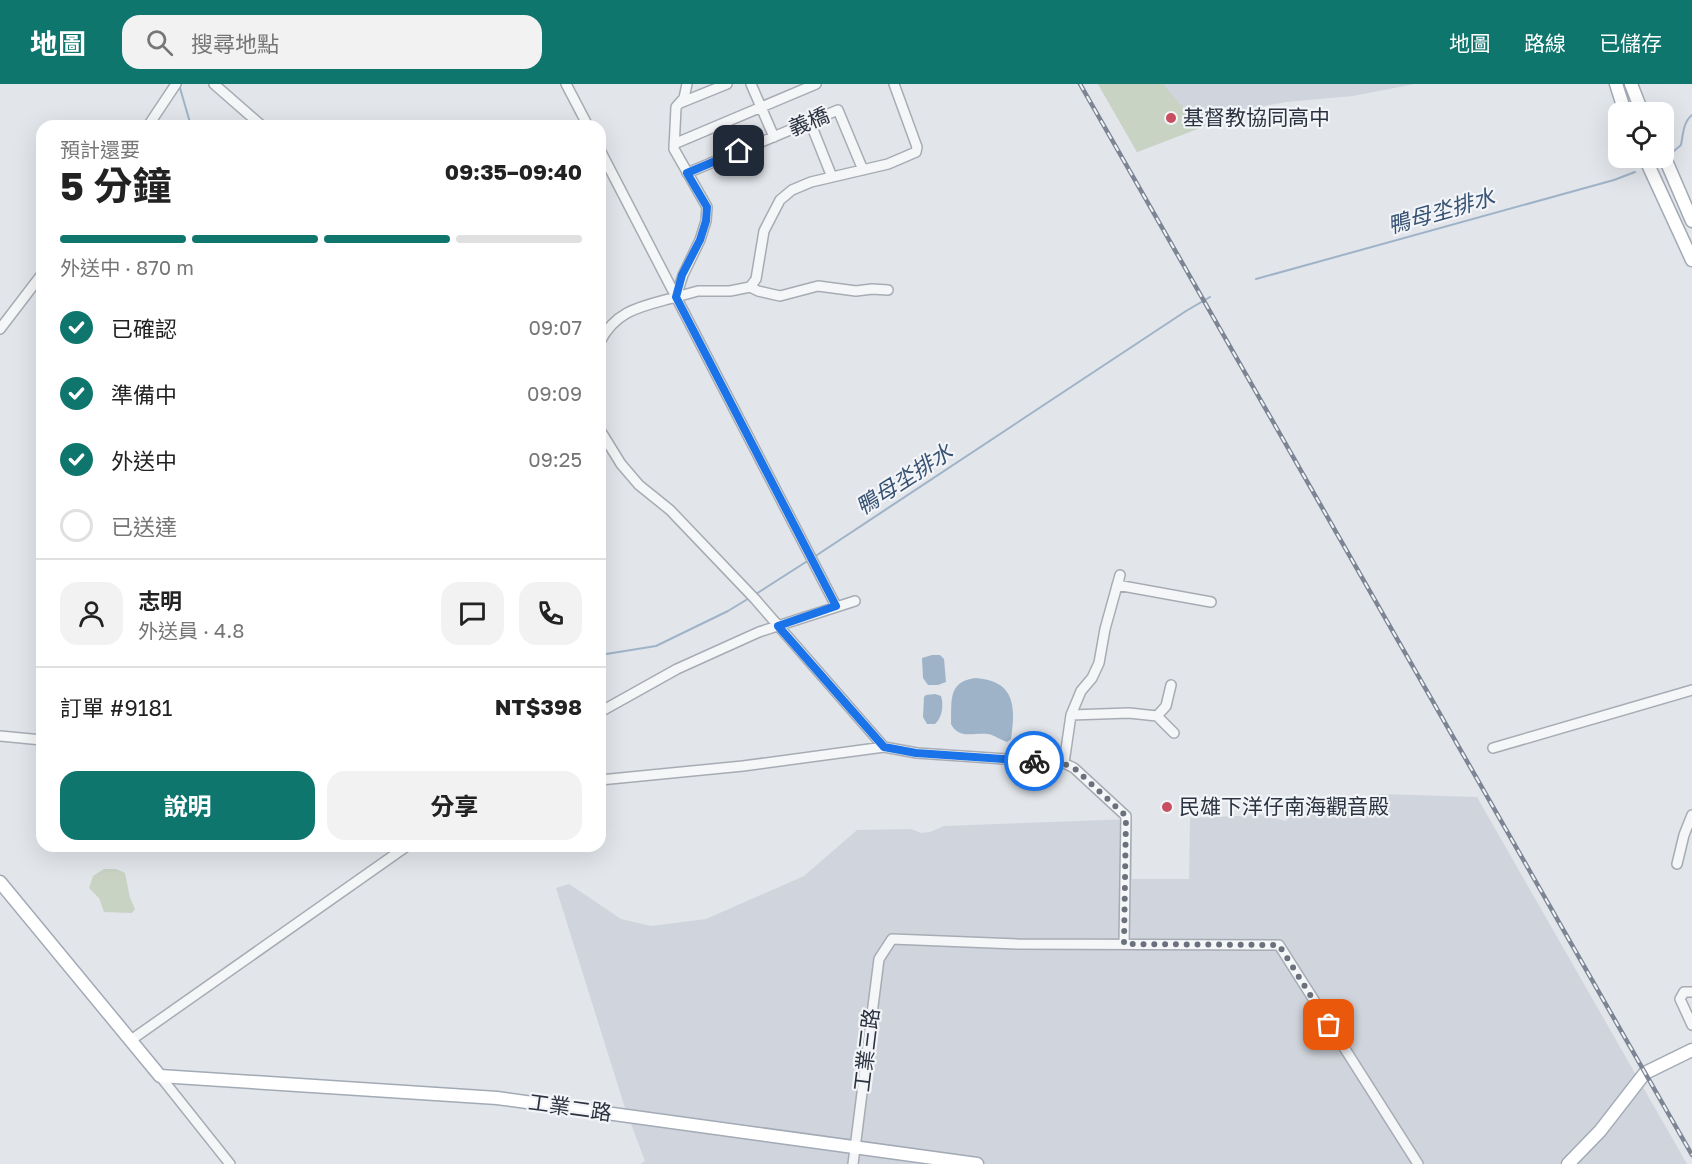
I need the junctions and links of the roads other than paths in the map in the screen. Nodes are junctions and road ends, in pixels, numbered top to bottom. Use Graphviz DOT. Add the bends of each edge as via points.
graph roads {
  1 [pos="176,84"];
  2 [pos="214,84"];
  3 [pos="566,84"];
  4 [pos="687,84"];
  5 [pos="727,84"];
  6 [pos="751,84"];
  7 [pos="816,84"];
  8 [pos="894,84"];
  9 [pos="1616,84"];
  10 [pos="1631,84"];
  11 [pos="1622,102"];
  12 [pos="1638,102"];
  13 [pos="680,103"];
  14 [pos="760,107"];
  15 [pos="152,120"];
  16 [pos="255,120"];
  17 [pos="585,120"];
  18 [pos="810,122"];
  19 [pos="774,137"];
  20 [pos="674,144"];
  21 [pos="606,162"];
  22 [pos="1650,168"];
  23 [pos="1669,168"];
  24 [pos="863,170"];
  25 [pos="687,173"];
  26 [pos="832,177"];
  27 [pos="1692,221"];
  28 [pos="1692,260"];
  29 [pos="36,282"];
  30 [pos="750,287"];
  31 [pos="888,290"];
  32 [pos="676,297"];
  33 [pos="0,329"];
  34 [pos="606,331"];
  35 [pos="606,439"];
  36 [pos="855,601"];
  37 [pos="1211,602"];
  38 [pos="836,606"];
  39 [pos="778,626"];
  40 [pos="1171,685"];
  41 [pos="1692,690"];
  42 [pos="606,709"];
  43 [pos="1071,715"];
  44 [pos="1157,716"];
  45 [pos="1174,733"];
  46 [pos="0,736"];
  47 [pos="36,739"];
  48 [pos="884,747"];
  49 [pos="1493,748"];
  50 [pos="1064,764"];
  51 [pos="606,779"];
  52 [pos="1692,815"];
  53 [pos="398,852"];
  54 [pos="1677,864"];
  55 [pos="0,882"];
  56 [pos="1124,944"];
  57 [pos="1692,992"];
  58 [pos="1692,1024"];
  59 [pos="131,1040"];
  60 [pos="1692,1050"];
  61 [pos="160,1076"];
  62 [pos="855,1147"];
  63 [pos="230,1164"];
  64 [pos="853,1164"];
  65 [pos="977,1164"];
  66 [pos="1418,1164"];
  67 [pos="1568,1164"];
  1 -- 15 [label="street"];
  2 -- 16 [label="street"];
  3 -- 17 [label="street"];
  4 -- 13 [label="street"];
  5 -- 13 [label="street"];
  6 -- 14 [label="street"];
  7 -- 14 [label="street, 義橋"];
  8 -- 24 [label="street" via="916,152"];
  9 -- 11 [label="main road"];
  10 -- 12 [label="main road"];
  13 -- 20 [label="street" via="676,107"];
  14 -- 19 [label="street"];
  14 -- 20 [label="street, 義橋"];
  18 -- 19 [label="street, 義橋"];
  18 -- 24 [label="street, 義橋" via="838,111"];
  18 -- 26 [label="street"];
  19 -- 25 [label="street, 義橋"];
  20 -- 25 [label="street"];
  21 -- 32 [label="street"];
  22 -- 28 [label="main road"];
  23 -- 27 [label="main road"];
  24 -- 26 [label="street"];
  25 -- 32 [label="street" via="707,207 706,221"];
  26 -- 30 [label="street" via="792,190 780,200 764,231 756,279"];
  29 -- 33 [label="street"];
  30 -- 31 [label="street" via="780,296 818,286"];
  30 -- 32 [label="street"];
  32 -- 34 [label="street" via="617,318"];
  32 -- 38 [label="street"];
  35 -- 39 [label="street" via="639,485 670,510"];
  36 -- 38 [label="street"];
  37 -- 43 [label="street" via="1118,580 1099,663"];
  38 -- 39 [label="street"];
  39 -- 42 [label="street" via="677,669"];
  39 -- 48 [label="street"];
  40 -- 44 [label="street" via="1166,706"];
  41 -- 49 [label="street"];
  43 -- 44 [label="street"];
  43 -- 50 [label="street"];
  44 -- 45 [label="street"];
  46 -- 47 [label="street"];
  48 -- 50 [label="street"];
  48 -- 51 [label="street"];
  50 -- 56 [label="street" via="1074,768 1126,816"];
  52 -- 54 [label="street"];
  53 -- 59 [label="street"];
  55 -- 59 [label="main road"];
  56 -- 62 [label="street, 工業三路" via="891,939 879,959"];
  56 -- 66 [label="street" via="1279,945"];
  57 -- 58 [label="street" via="1684,992 1680,999"];
  59 -- 61 [label="main road"];
  60 -- 67 [label="main road" via="1645,1073 1600,1131"];
  61 -- 62 [label="main road, 工業二路" via="497,1098"];
  61 -- 63 [label="street"];
  62 -- 64 [label="street, 工業三路"];
  62 -- 65 [label="main road, 工業二路"];
}
